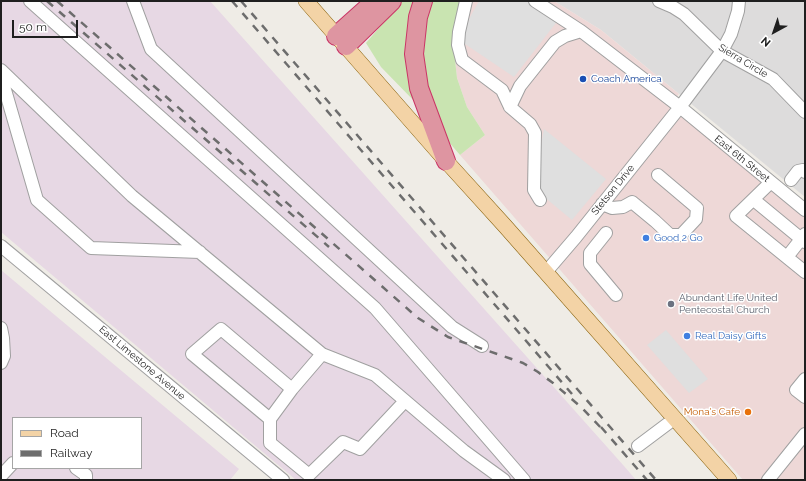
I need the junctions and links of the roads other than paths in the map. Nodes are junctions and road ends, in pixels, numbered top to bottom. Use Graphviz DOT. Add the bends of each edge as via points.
graph roads {
  1 [pos="30,1"];
  2 [pos="133,1"];
  3 [pos="306,1"];
  4 [pos="375,1"];
  5 [pos="392,1"];
  6 [pos="423,1"];
  7 [pos="466,1"];
  8 [pos="535,1"];
  9 [pos="659,1"];
  10 [pos="739,1"];
  11 [pos="582,31"];
  12 [pos="341,41"];
  13 [pos="722,50"];
  14 [pos="1,70"];
  15 [pos="1,76"];
  16 [pos="510,107"];
  17 [pos="680,108"];
  18 [pos="805,112"];
  19 [pos="446,161"];
  20 [pos="805,172"];
  21 [pos="658,176"];
  22 [pos="791,180"];
  23 [pos="771,182"];
  24 [pos="540,200"];
  25 [pos="754,200"];
  26 [pos="602,204"];
  27 [pos="805,210"];
  28 [pos="606,233"];
  29 [pos="804,238"];
  30 [pos="1,246"];
  31 [pos="200,252"];
  32 [pos="787,257"];
  33 [pos="546,272"];
  34 [pos="805,272"];
  35 [pos="616,295"];
  36 [pos="2,335"];
  37 [pos="482,346"];
  38 [pos="322,354"];
  39 [pos="1,363"];
  40 [pos="805,379"];
  41 [pos="292,389"];
  42 [pos="805,398"];
  43 [pos="405,401"];
  44 [pos="270,419"];
  45 [pos="674,419"];
  46 [pos="805,434"];
  47 [pos="638,446"];
  48 [pos="12,464"];
  49 [pos="77,469"];
  50 [pos="1,476"];
  51 [pos="86,480"];
  52 [pos="283,480"];
  53 [pos="504,480"];
  54 [pos="524,480"];
  55 [pos="729,480"];
  56 [pos="768,480"];
  1 -- 54 [label="street" via="375,308"];
  2 -- 37 [label="street" via="152,49 452,327"];
  3 -- 12 [label="main road"];
  4 -- 12 [label="highway"];
  5 -- 12 [label="highway"];
  6 -- 19 [label="highway" via="418,17 414,54 419,88"];
  7 -- 16 [label="street" via="458,32 462,60 502,90"];
  8 -- 11 [label="street, East 6th Street"];
  9 -- 13 [label="street, Sierra Circle" via="684,14"];
  10 -- 13 [label="street, Stetson Drive" via="731,34"];
  11 -- 16 [label="street" via="555,42 520,86"];
  11 -- 17 [label="street, East 6th Street"];
  12 -- 19 [label="main road"];
  13 -- 17 [label="street, Stetson Drive"];
  13 -- 18 [label="street, Sierra Circle" via="772,79"];
  14 -- 31 [label="street" via="132,196"];
  15 -- 31 [label="street" via="37,200 91,248"];
  16 -- 24 [label="street" via="530,124 535,133 534,190"];
  17 -- 23 [label="street, East 6th Street"];
  17 -- 26 [label="street, Stetson Drive"];
  19 -- 33 [label="main road"];
  20 -- 22 [label="street" via="798,171"];
  21 -- 26 [label="street" via="697,208 696,219 681,235 670,235 632,202 623,207 612,208"];
  23 -- 25 [label="street"];
  23 -- 27 [label="street, East 6th Street"];
  25 -- 29 [label="street"];
  25 -- 32 [label="street" via="736,216"];
  26 -- 33 [label="street, Stetson Drive"];
  28 -- 35 [label="street" via="590,253 590,264"];
  29 -- 32 [label="street"];
  30 -- 52 [label="street, East Limestone Avenue"];
  31 -- 38 [label="street"];
  32 -- 34 [label="street"];
  33 -- 45 [label="main road"];
  36 -- 39 [label="street" via="4,356"];
  38 -- 41 [label="street"];
  38 -- 43 [label="street" via="375,375"];
  40 -- 42 [label="street" via="796,390"];
  41 -- 44 [label="street"];
  41 -- 44 [label="street" via="221,329 192,354"];
  43 -- 44 [label="street" via="360,449 343,442 309,474 270,443"];
  43 -- 53 [label="street" via="464,451"];
  45 -- 47 [label="street"];
  45 -- 55 [label="main road"];
  46 -- 56 [label="street"];
  48 -- 50 [label="street"];
  49 -- 51 [label="street" via="86,475"];
}
